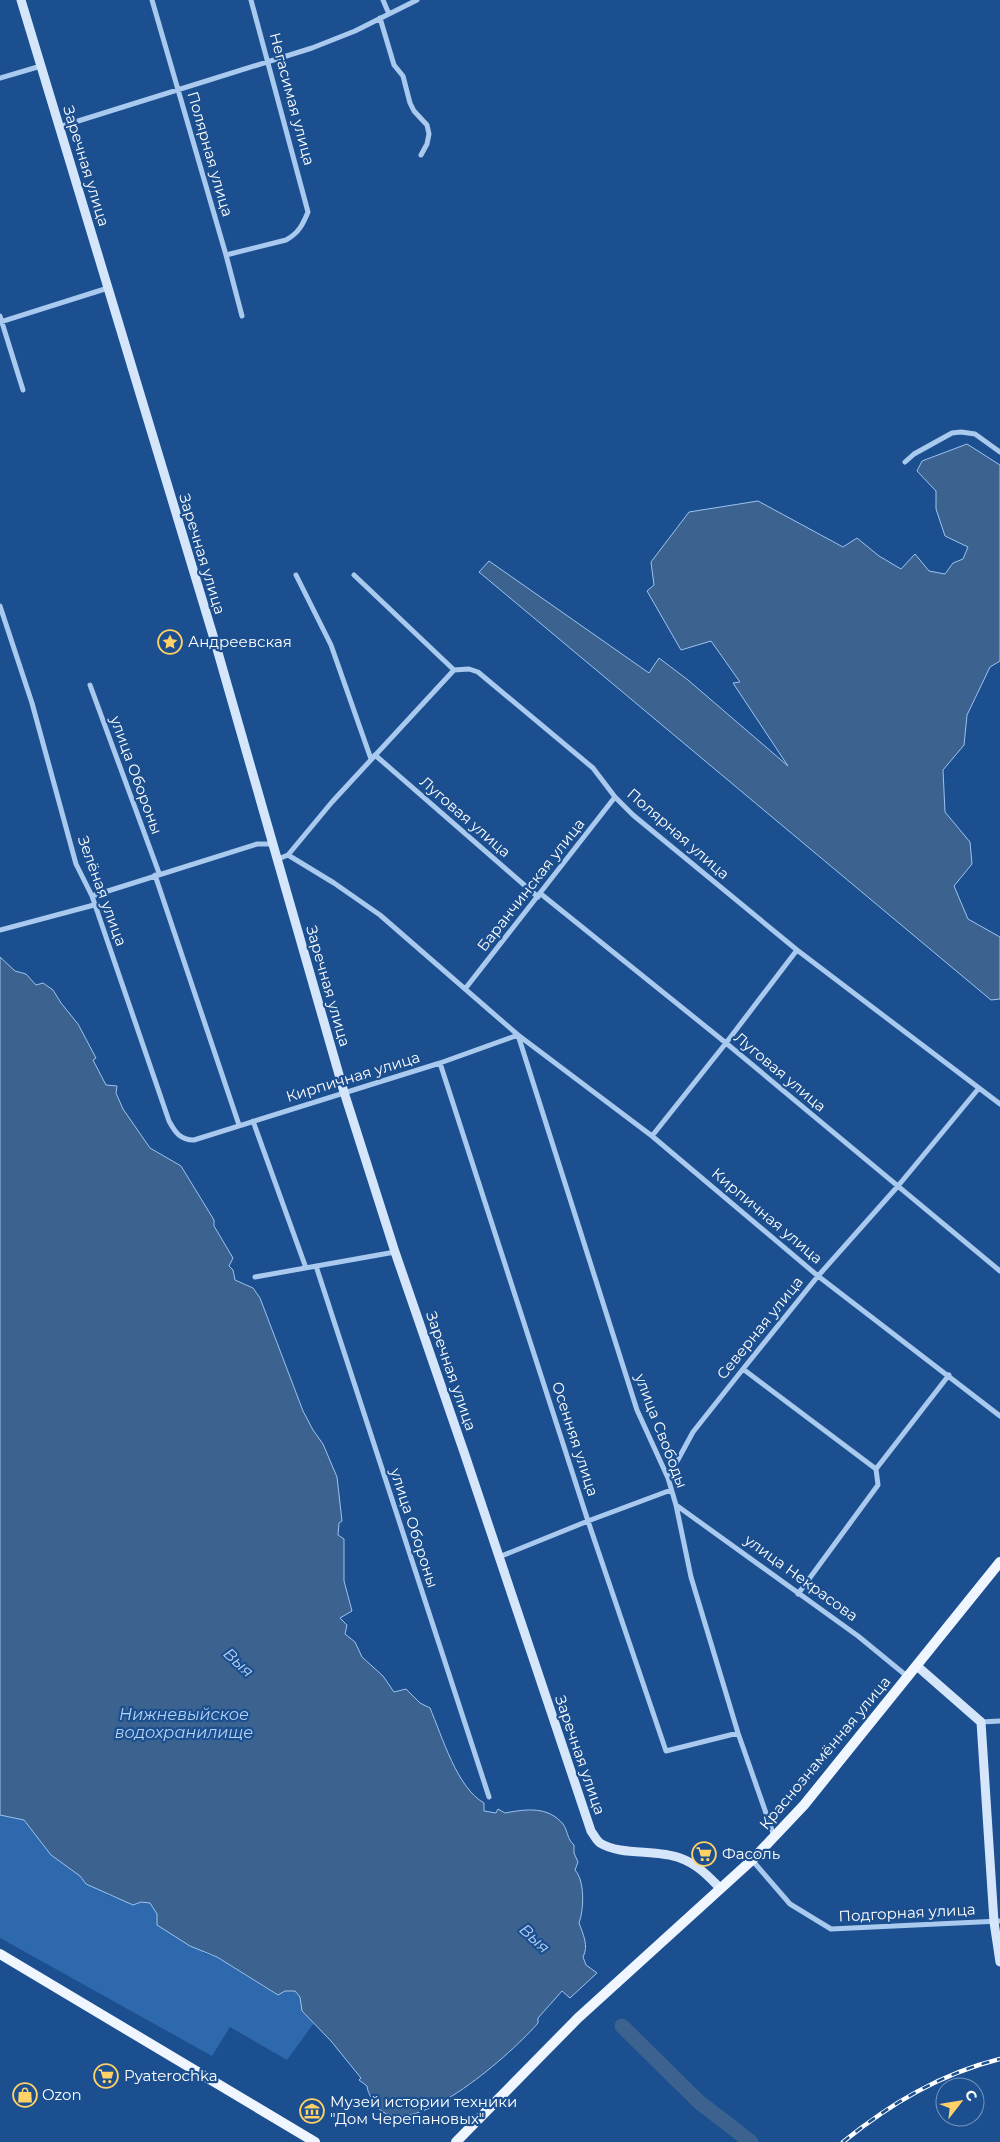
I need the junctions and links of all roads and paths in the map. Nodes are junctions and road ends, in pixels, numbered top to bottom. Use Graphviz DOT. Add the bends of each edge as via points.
graph roads {
  1 [pos="21,0"];
  2 [pos="152,0"];
  3 [pos="251,0"];
  4 [pos="383,0"];
  5 [pos="417,0"];
  6 [pos="389,14"];
  7 [pos="380,18"];
  8 [pos="269,61"];
  9 [pos="41,66"];
  10 [pos="0,78"];
  11 [pos="178,89"];
  12 [pos="59,127"];
  13 [pos="421,155"];
  14 [pos="226,255"];
  15 [pos="109,288"];
  16 [pos="242,316"];
  17 [pos="1,320"];
  18 [pos="23,390"];
  19 [pos="1000,452"];
  20 [pos="905,462"];
  21 [pos="296,575"];
  22 [pos="354,575"];
  23 [pos="0,606"];
  24 [pos="454,670"];
  25 [pos="90,685"];
  26 [pos="373,757"];
  27 [pos="616,797"];
  28 [pos="273,844"];
  29 [pos="288,855"];
  30 [pos="278,859"];
  31 [pos="157,874"];
  32 [pos="92,896"];
  33 [pos="539,896"];
  34 [pos="94,905"];
  35 [pos="0,930"];
  36 [pos="797,950"];
  37 [pos="465,989"];
  38 [pos="518,1035"];
  39 [pos="726,1043"];
  40 [pos="440,1063"];
  41 [pos="979,1088"];
  42 [pos="344,1092"];
  43 [pos="1000,1104"];
  44 [pos="253,1121"];
  45 [pos="239,1125"];
  46 [pos="652,1136"];
  47 [pos="194,1140"];
  48 [pos="898,1186"];
  49 [pos="395,1252"];
  50 [pos="316,1266"];
  51 [pos="306,1268"];
  52 [pos="1000,1271"];
  53 [pos="818,1276"];
  54 [pos="255,1277"];
  55 [pos="743,1369"];
  56 [pos="949,1375"];
  57 [pos="1000,1416"];
  58 [pos="876,1468"];
  59 [pos="668,1478"];
  60 [pos="671,1490"];
  61 [pos="676,1505"];
  62 [pos="588,1521"];
  63 [pos="499,1557"];
  64 [pos="1000,1562"];
  65 [pos="798,1594"];
  66 [pos="917,1666"];
  67 [pos="908,1677"];
  68 [pos="1000,1721"];
  69 [pos="980,1722"];
  70 [pos="738,1733"];
  71 [pos="489,1797"];
  72 [pos="774,1836"];
  73 [pos="752,1860"];
  74 [pos="720,1888"];
  75 [pos="997,1922"];
  76 [pos="0,1954"];
  77 [pos="1000,1962"];
  78 [pos="315,2142"];
  79 [pos="456,2142"];
  1 -- 9 [label="street, Заречная улица"];
  2 -- 11 [label="street, Полярная улица"];
  3 -- 8 [label="street, Негасимая улица"];
  4 -- 6 [label="street"];
  5 -- 6 [label="street"];
  6 -- 7 [label="street"];
  7 -- 8 [label="street" via="312,48"];
  7 -- 13 [label="street" via="410,103 427,125 427,144"];
  8 -- 11 [label="street"];
  8 -- 14 [label="street, Негасимая улица" via="308,212 303,225 286,240"];
  9 -- 10 [label="street"];
  9 -- 12 [label="street, Заречная улица"];
  11 -- 12 [label="street"];
  11 -- 14 [label="street, Полярная улица"];
  12 -- 15 [label="street, Заречная улица"];
  14 -- 16 [label="street, Полярная улица"];
  15 -- 17 [label="street"];
  15 -- 28 [label="street, Заречная улица"];
  17 -- 18 [label="street"];
  19 -- 20 [label="street" via="975,434 952,433"];
  21 -- 26 [label="street, Луговая улица" via="331,645"];
  22 -- 24 [label="street"];
  23 -- 32 [label="street, Зелёная улица" via="32,703 76,864"];
  24 -- 26 [label="street"];
  24 -- 27 [label="street, Полярная улица" via="478,672 593,768"];
  25 -- 31 [label="street, улица Обороны"];
  26 -- 29 [label="street"];
  26 -- 33 [label="street, Луговая улица"];
  27 -- 33 [label="street, Баранчинская улица"];
  27 -- 36 [label="street, Полярная улица" via="632,815"];
  28 -- 30 [label="street, Заречная улица"];
  28 -- 31 [label="street" via="257,844"];
  29 -- 30 [label="street"];
  29 -- 37 [label="street, Кирпичная улица" via="334,882 380,915"];
  30 -- 42 [label="street, Заречная улица"];
  31 -- 32 [label="street"];
  31 -- 45 [label="street, улица Обороны"];
  32 -- 34 [label="street, Зелёная улица"];
  33 -- 37 [label="street, Баранчинская улица"];
  33 -- 39 [label="street, Луговая улица"];
  34 -- 35 [label="street"];
  34 -- 47 [label="street, Зелёная улица" via="174,1132 186,1140"];
  36 -- 39 [label="street"];
  36 -- 41 [label="street, Полярная улица"];
  37 -- 38 [label="street, Кирпичная улица"];
  38 -- 40 [label="street, Кирпичная улица"];
  38 -- 46 [label="street, Кирпичная улица"];
  38 -- 59 [label="street, улица Свободы" via="637,1410"];
  39 -- 46 [label="street"];
  39 -- 48 [label="street, Луговая улица"];
  40 -- 42 [label="street, Кирпичная улица"];
  40 -- 62 [label="street, Осенняя улица"];
  41 -- 43 [label="street, Полярная улица"];
  41 -- 48 [label="street, Северная улица"];
  42 -- 44 [label="street, Кирпичная улица"];
  42 -- 49 [label="street, Заречная улица"];
  44 -- 45 [label="street, Кирпичная улица"];
  44 -- 51 [label="street"];
  45 -- 47 [label="street, Кирпичная улица"];
  46 -- 53 [label="street, Кирпичная улица"];
  48 -- 52 [label="street, Луговая улица"];
  48 -- 53 [label="street, Северная улица"];
  49 -- 50 [label="street"];
  49 -- 63 [label="street, Заречная улица"];
  50 -- 51 [label="street"];
  50 -- 71 [label="street, улица Обороны"];
  51 -- 54 [label="street"];
  53 -- 55 [label="street, Северная улица"];
  53 -- 56 [label="street, Кирпичная улица"];
  55 -- 58 [label="street"];
  55 -- 59 [label="street, Северная улица" via="693,1432"];
  56 -- 57 [label="street, Кирпичная улица"];
  56 -- 58 [label="street"];
  58 -- 65 [label="street" via="878,1485"];
  59 -- 60 [label="street, улица Свободы"];
  60 -- 61 [label="street, улица Свободы"];
  60 -- 62 [label="street"];
  61 -- 65 [label="street, улица Некрасова"];
  61 -- 70 [label="street, улица Свободы" via="691,1577"];
  62 -- 63 [label="street"];
  62 -- 70 [label="street, Осенняя улица" via="666,1751"];
  63 -- 74 [label="street, Заречная улица" via="591,1831 599,1842 612,1848 679,1857 702,1870"];
  64 -- 66 [label="main road, Краснознамённая улица"];
  65 -- 67 [label="street, улица Некрасова" via="858,1636"];
  66 -- 67 [label="main road, Краснознамённая улица"];
  66 -- 69 [label="street"];
  67 -- 72 [label="main road, Краснознамённая улица" via="804,1805"];
  68 -- 69 [label="street"];
  69 -- 75 [label="street"];
  70 -- 72 [label="street, улица Свободы"];
  72 -- 73 [label="main road, Краснознамённая улица"];
  73 -- 74 [label="main road, Краснознамённая улица"];
  73 -- 75 [label="street, Подгорная улица" via="790,1904 831,1929"];
  74 -- 79 [label="main road, Краснознамённая улица" via="507,2088"];
  75 -- 77 [label="street"];
  76 -- 78 [label="main road"];
}
